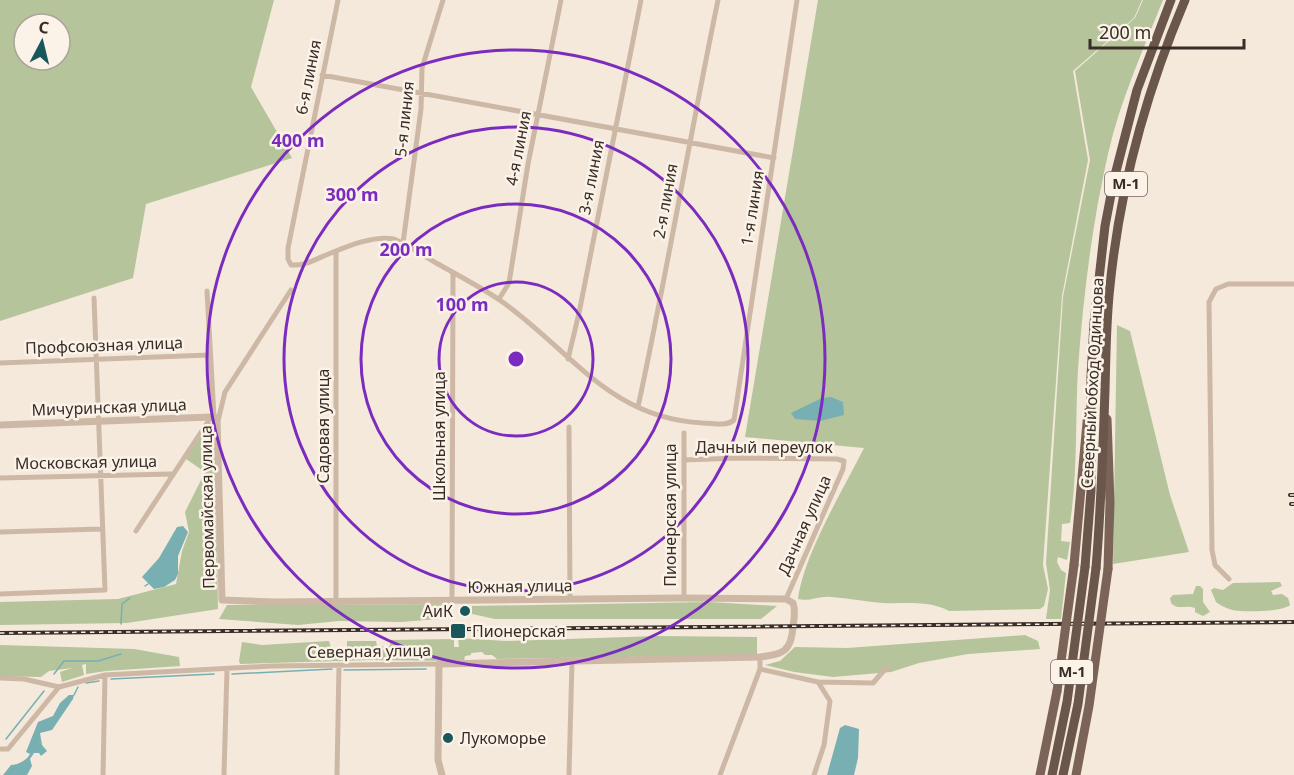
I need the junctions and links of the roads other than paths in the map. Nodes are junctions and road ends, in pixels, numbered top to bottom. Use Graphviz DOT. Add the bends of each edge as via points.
graph roads {
  1 [pos="338,0"];
  2 [pos="443,0"];
  3 [pos="561,0"];
  4 [pos="641,0"];
  5 [pos="718,0"];
  6 [pos="797,0"];
  7 [pos="1171,0"];
  8 [pos="1185,0"];
  9 [pos="322,75"];
  10 [pos="422,93"];
  11 [pos="538,114"];
  12 [pos="615,128"];
  13 [pos="689,142"];
  14 [pos="774,158"];
  15 [pos="403,243"];
  16 [pos="336,252"];
  17 [pos="453,272"];
  18 [pos="1294,284"];
  19 [pos="291,290"];
  20 [pos="207,291"];
  21 [pos="94,298"];
  22 [pos="499,299"];
  23 [pos="209,355"];
  24 [pos="97,358"];
  25 [pos="568,359"];
  26 [pos="0,363"];
  27 [pos="1091,377"];
  28 [pos="1105,377"];
  29 [pos="638,407"];
  30 [pos="214,418"];
  31 [pos="97,422"];
  32 [pos="0,425"];
  33 [pos="569,427"];
  34 [pos="684,433"];
  35 [pos="684,460"];
  36 [pos="844,461"];
  37 [pos="172,474"];
  38 [pos="101,475"];
  39 [pos="0,478"];
  40 [pos="102,529"];
  41 [pos="136,531"];
  42 [pos="0,532"];
  43 [pos="1228,579"];
  44 [pos="0,594"];
  45 [pos="684,598"];
  46 [pos="570,599"];
  47 [pos="786,599"];
  48 [pos="222,600"];
  49 [pos="452,600"];
  50 [pos="336,601"];
  51 [pos="760,657"];
  52 [pos="572,661"];
  53 [pos="439,664"];
  54 [pos="339,665"];
  55 [pos="887,667"];
  56 [pos="227,669"];
  57 [pos="760,669"];
  58 [pos="105,675"];
  59 [pos="0,678"];
  60 [pos="818,682"];
  61 [pos="58,687"];
  62 [pos="0,749"];
  63 [pos="103,775"];
  64 [pos="224,775"];
  65 [pos="337,775"];
  66 [pos="442,775"];
  67 [pos="568,775"];
  68 [pos="720,775"];
  69 [pos="814,775"];
  70 [pos="1040,775"];
  71 [pos="1052,775"];
  72 [pos="1063,775"];
  73 [pos="1076,775"];
  1 -- 9 [label="street, 6-я линия"];
  2 -- 10 [label="street, 5-я линия" via="422,68"];
  3 -- 11 [label="street, 4-я линия"];
  4 -- 12 [label="street, 3-я линия"];
  5 -- 13 [label="street, 2-я линия"];
  6 -- 14 [label="street, 1-я линия"];
  7 -- 27 [label="highway, Северный обход Одинцова / М-1" via="1137,90 1114,178 1097,284"];
  8 -- 28 [label="highway, Северный обход Одинцова / М-1" via="1149,93 1126,180 1110,285"];
  9 -- 10 [label="street"];
  9 -- 16 [label="street, 6-я линия" via="288,259 291,265 309,263"];
  10 -- 11 [label="street"];
  10 -- 15 [label="street, 5-я линия"];
  11 -- 12 [label="street"];
  11 -- 22 [label="street, 4-я линия" via="509,283"];
  12 -- 13 [label="street"];
  12 -- 25 [label="street, 3-я линия"];
  13 -- 14 [label="street"];
  13 -- 29 [label="street, 2-я линия"];
  14 -- 29 [label="street, 1-я линия" via="734,420 727,424 684,422"];
  15 -- 16 [label="street" via="378,238"];
  15 -- 17 [label="street"];
  16 -- 50 [label="street, Садовая улица"];
  17 -- 22 [label="street"];
  17 -- 49 [label="street, Школьная улица"];
  18 -- 43 [label="street" via="1228,284 1216,290 1209,302 1212,550 1215,565"];
  19 -- 30 [label="street, Первомайская улица" via="225,392"];
  20 -- 23 [label="street"];
  21 -- 24 [label="street"];
  22 -- 25 [label="street"];
  23 -- 24 [label="street, Профсоюзная улица"];
  23 -- 30 [label="street"];
  24 -- 26 [label="street, Профсоюзная улица"];
  24 -- 31 [label="street"];
  25 -- 29 [label="street" via="609,392"];
  27 -- 70 [label="main road, bridge" via="1074,565"];
  27 -- 71 [label="highway, Северный обход Одинцова / М-1, bridge" via="1091,491 1085,567 1067,702"];
  28 -- 72 [label="highway, Северный обход Одинцова / М-1, bridge" via="1096,568 1078,704"];
  28 -- 73 [label="main road, bridge" via="1110,472 1108,569"];
  30 -- 31 [label="street, Мичуринская улица"];
  30 -- 37 [label="street"];
  30 -- 48 [label="street, Первомайская улица"];
  31 -- 32 [label="street, Мичуринская улица"];
  31 -- 38 [label="street"];
  33 -- 46 [label="street"];
  34 -- 35 [label="street, Пионерская улица"];
  35 -- 36 [label="street, Дачный переулок"];
  35 -- 45 [label="street, Пионерская улица"];
  36 -- 47 [label="street, Дачная улица"];
  37 -- 38 [label="street, Московская улица"];
  37 -- 41 [label="street"];
  38 -- 39 [label="street, Московская улица"];
  38 -- 40 [label="street"];
  40 -- 42 [label="street"];
  40 -- 44 [label="street" via="105,590"];
  45 -- 46 [label="street, Южная улица"];
  45 -- 47 [label="street, Южная улица"];
  46 -- 49 [label="street, Южная улица"];
  47 -- 51 [label="street, Северная улица" via="794,606 792,639 778,654"];
  48 -- 50 [label="street, Южная улица"];
  49 -- 50 [label="street, Южная улица"];
  51 -- 52 [label="street, Северная улица"];
  51 -- 57 [label="street"];
  52 -- 53 [label="street, Северная улица"];
  52 -- 67 [label="street"];
  53 -- 54 [label="street, Северная улица"];
  53 -- 66 [label="street" via="438,760"];
  54 -- 56 [label="street, Северная улица"];
  54 -- 65 [label="street"];
  55 -- 60 [label="street" via="873,683"];
  56 -- 58 [label="street, Северная улица"];
  56 -- 64 [label="street"];
  57 -- 60 [label="street"];
  57 -- 68 [label="street"];
  58 -- 61 [label="street, Северная улица"];
  58 -- 63 [label="street"];
  59 -- 61 [label="street, Северная улица"];
  60 -- 69 [label="street" via="830,701 824,745"];
  61 -- 62 [label="street" via="8,750"];
}
